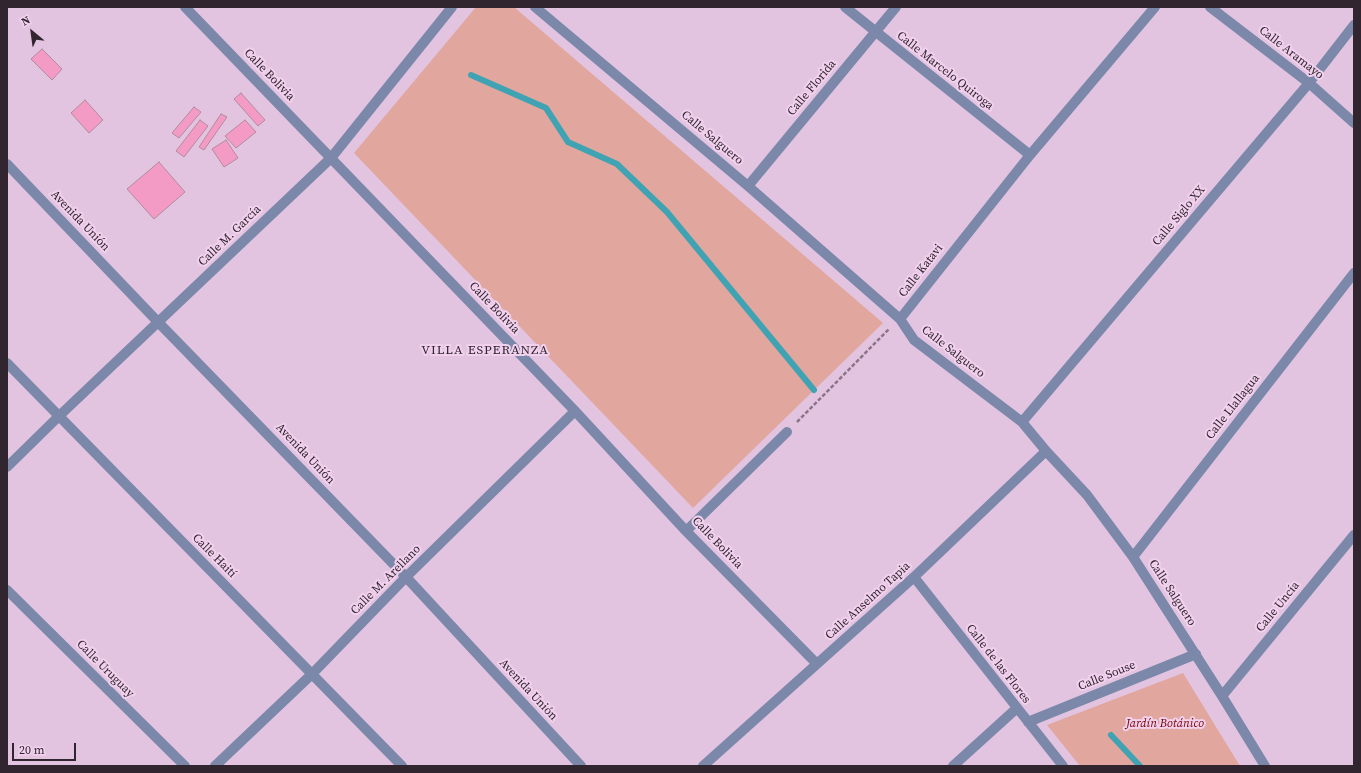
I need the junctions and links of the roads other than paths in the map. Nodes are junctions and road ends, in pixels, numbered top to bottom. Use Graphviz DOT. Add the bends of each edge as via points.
graph roads {
  1 [pos="185,7"];
  2 [pos="452,7"];
  3 [pos="535,7"];
  4 [pos="845,7"];
  5 [pos="896,7"];
  6 [pos="1155,7"];
  7 [pos="1210,7"];
  8 [pos="1354,25"];
  9 [pos="875,32"];
  10 [pos="1309,83"];
  11 [pos="1354,123"];
  12 [pos="1030,155"];
  13 [pos="331,158"];
  14 [pos="7,164"];
  15 [pos="748,186"];
  16 [pos="1354,274"];
  17 [pos="900,319"];
  18 [pos="158,322"];
  19 [pos="7,363"];
  20 [pos="575,411"];
  21 [pos="58,416"];
  22 [pos="1022,422"];
  23 [pos="787,432"];
  24 [pos="1046,451"];
  25 [pos="7,467"];
  26 [pos="686,531"];
  27 [pos="1354,535"];
  28 [pos="1133,557"];
  29 [pos="406,577"];
  30 [pos="914,577"];
  31 [pos="7,590"];
  32 [pos="1196,654"];
  33 [pos="817,664"];
  34 [pos="312,674"];
  35 [pos="1222,696"];
  36 [pos="1017,708"];
  37 [pos="1028,722"];
  38 [pos="185,766"];
  39 [pos="215,766"];
  40 [pos="402,766"];
  41 [pos="581,766"];
  42 [pos="703,766"];
  43 [pos="953,766"];
  44 [pos="1063,766"];
  45 [pos="1265,766"];
  1 -- 13 [label="street, Calle Bolivia"];
  2 -- 13 [label="street, Calle M. García"];
  3 -- 15 [label="street, Calle Salguero"];
  4 -- 9 [label="street, Calle Marcelo Quiroga"];
  5 -- 9 [label="street, Calle Florida"];
  6 -- 12 [label="street, Calle Katavi"];
  7 -- 10 [label="street, Calle Aramayo"];
  8 -- 10 [label="street, Calle Siglo XX"];
  9 -- 12 [label="street, Calle Marcelo Quiroga"];
  9 -- 15 [label="street, Calle Florida"];
  10 -- 11 [label="street, Calle Aramayo"];
  10 -- 22 [label="street, Calle Siglo XX"];
  12 -- 17 [label="street, Calle Katavi"];
  13 -- 18 [label="street, Calle M. García"];
  13 -- 20 [label="street, Calle Bolivia"];
  14 -- 18 [label="street, Avenida Unión"];
  15 -- 17 [label="street, Calle Salguero"];
  16 -- 28 [label="street, Calle Llallagua"];
  17 -- 22 [label="street, Calle Salguero" via="914,340"];
  18 -- 21 [label="street, Calle M. García"];
  18 -- 29 [label="street, Avenida Unión"];
  19 -- 21 [label="street, Calle Haití"];
  20 -- 26 [label="street, Calle Bolivia"];
  20 -- 29 [label="street, Calle M. Arellano"];
  21 -- 25 [label="street, Calle M. García"];
  21 -- 34 [label="street, Calle Haití"];
  22 -- 24 [label="street, Calle Salguero"];
  23 -- 26 [label="street"];
  24 -- 28 [label="street, Calle Salguero" via="1087,495"];
  24 -- 30 [label="street, Calle Anselmo Tapia"];
  26 -- 33 [label="street, Calle Bolivia"];
  27 -- 35 [label="street, Calle Uncía"];
  28 -- 32 [label="street, Calle Salguero"];
  29 -- 34 [label="street, Calle M. Arellano"];
  29 -- 41 [label="street, Avenida Unión"];
  30 -- 33 [label="street, Calle Anselmo Tapia"];
  30 -- 36 [label="street, Calle de las Flores"];
  31 -- 38 [label="street, Calle Uruguay"];
  32 -- 35 [label="street, Calle Salguero"];
  32 -- 37 [label="street, Calle Souse"];
  33 -- 42 [label="street, Calle Anselmo Tapia"];
  34 -- 39 [label="street, Calle M. Arellano"];
  34 -- 40 [label="street, Calle Haití"];
  35 -- 45 [label="street, Calle Salguero"];
  36 -- 37 [label="street, Calle de las Flores"];
  36 -- 43 [label="street"];
  37 -- 44 [label="street, Calle de las Flores"];
}
